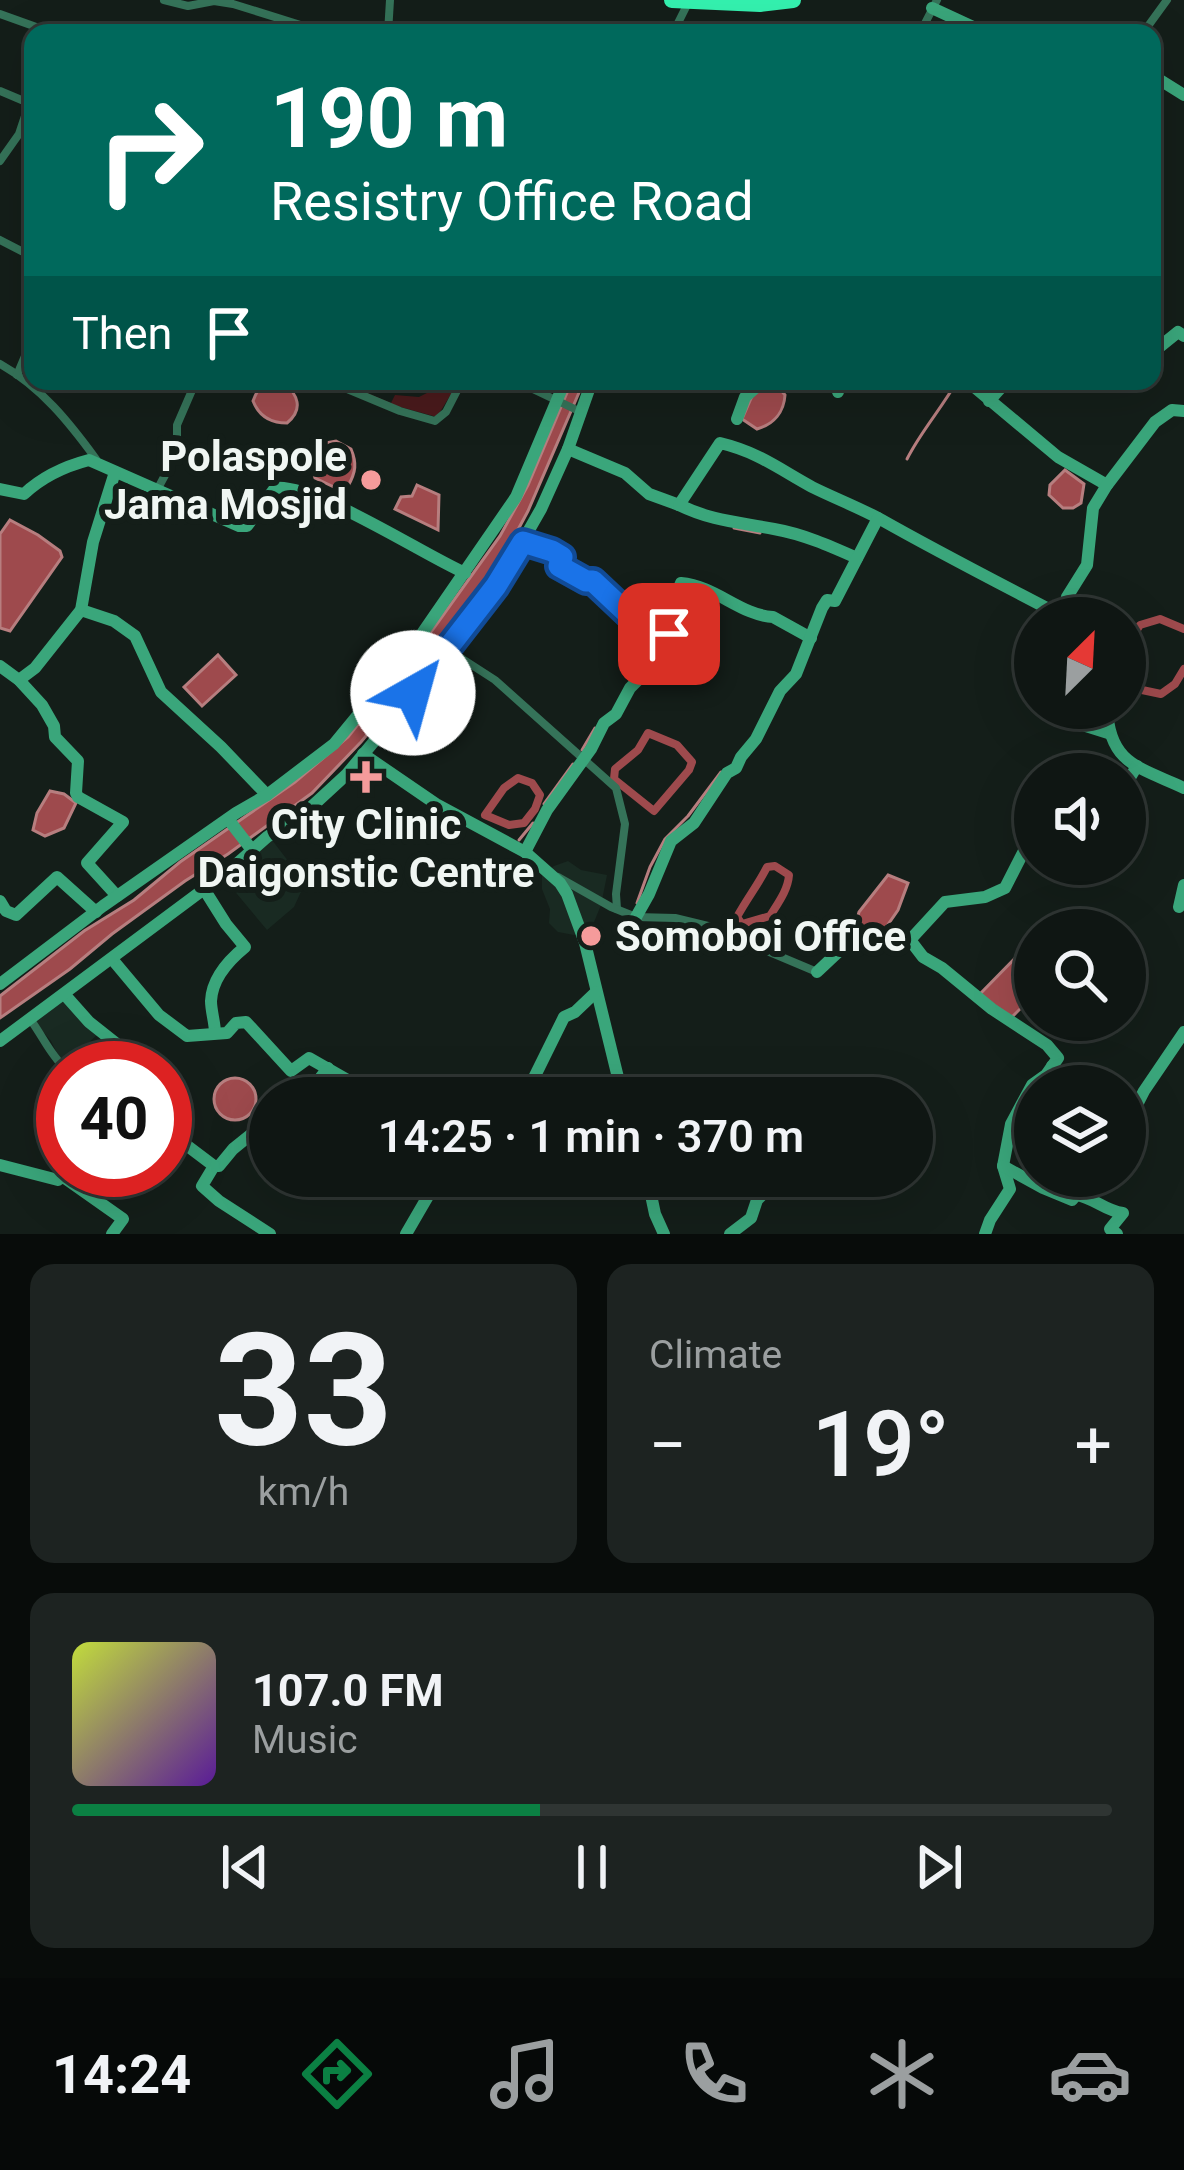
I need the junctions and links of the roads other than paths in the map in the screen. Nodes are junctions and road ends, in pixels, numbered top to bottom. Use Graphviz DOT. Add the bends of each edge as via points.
graph roads {
  1 [pos="164,0"];
  2 [pos="793,0"];
  3 [pos="683,1"];
  4 [pos="934,4"];
  5 [pos="297,24"];
  6 [pos="970,24"];
  7 [pos="24,122"];
  8 [pos="0,161"];
  9 [pos="24,359"];
  10 [pos="0,364"];
  11 [pos="17,375"];
  12 [pos="24,381"];
  13 [pos="36,390"];
  14 [pos="192,390"];
  15 [pos="350,390"];
  16 [pos="457,390"];
  17 [pos="534,390"];
  18 [pos="561,390"];
  19 [pos="589,390"];
  20 [pos="752,390"];
  21 [pos="977,390"];
  22 [pos="999,390"];
  23 [pos="557,401"];
  24 [pos="989,401"];
  25 [pos="1184,411"];
  26 [pos="581,412"];
  27 [pos="736,419"];
  28 [pos="568,449"];
  29 [pos="98,462"];
  30 [pos="115,472"];
  31 [pos="0,488"];
  32 [pos="1099,489"];
  33 [pos="157,490"];
  34 [pos="679,505"];
  35 [pos="878,518"];
  36 [pos="523,542"];
  37 [pos="857,558"];
  38 [pos="464,573"];
  39 [pos="1024,597"];
  40 [pos="1067,597"];
  41 [pos="80,610"];
  42 [pos="669,634"];
  43 [pos="811,638"];
  44 [pos="447,649"];
  45 [pos="0,666"];
  46 [pos="19,680"];
  47 [pos="1095,729"];
  48 [pos="1108,729"];
  49 [pos="1108,733"];
  50 [pos="1121,753"];
  51 [pos="363,754"];
  52 [pos="585,758"];
  53 [pos="1146,770"];
  54 [pos="1184,788"];
  55 [pos="267,795"];
  56 [pos="228,819"];
  57 [pos="252,850"];
  58 [pos="525,852"];
  59 [pos="1014,870"];
  60 [pos="551,874"];
  61 [pos="1184,885"];
  62 [pos="204,890"];
  63 [pos="117,896"];
  64 [pos="0,901"];
  65 [pos="1179,907"];
  66 [pos="616,909"];
  67 [pos="96,912"];
  68 [pos="636,917"];
  69 [pos="910,940"];
  70 [pos="112,958"];
  71 [pos="817,972"];
  72 [pos="0,984"];
  73 [pos="596,992"];
  74 [pos="65,994"];
  75 [pos="30,1019"];
  76 [pos="1184,1032"];
  77 [pos="215,1033"];
  78 [pos="0,1041"];
  79 [pos="47,1041"];
  80 [pos="113,1041"];
  81 [pos="1053,1065"];
  82 [pos="328,1068"];
  83 [pos="321,1077"];
  84 [pos="343,1077"];
  85 [pos="534,1077"];
  86 [pos="618,1077"];
  87 [pos="1146,1087"];
  88 [pos="1014,1118"];
  89 [pos="249,1136"];
  90 [pos="192,1149"];
  91 [pos="0,1166"];
  92 [pos="214,1166"];
  93 [pos="1003,1166"];
  94 [pos="36,1175"];
  95 [pos="95,1197"];
  96 [pos="424,1197"];
  97 [pos="651,1197"];
  98 [pos="760,1197"];
  99 [pos="112,1234"];
  100 [pos="270,1234"];
  101 [pos="406,1234"];
  102 [pos="664,1234"];
  103 [pos="730,1234"];
  104 [pos="985,1234"];
  105 [pos="1117,1234"];
  1 -- 5 [label="street" via="233,4"];
  2 -- 3 [label="highway"];
  4 -- 6 [label="street"];
  7 -- 8 [label="street"];
  9 -- 11 [label="street"];
  10 -- 11 [label="street"];
  11 -- 12 [label="street"];
  13 -- 29 [label="street"];
  14 -- 33 [label="street" via="177,425 177,453"];
  15 -- 16 [label="street" via="435,422"];
  17 -- 23 [label="street"];
  18 -- 23 [label="street"];
  19 -- 26 [label="street"];
  20 -- 27 [label="street"];
  21 -- 24 [label="street"];
  22 -- 24 [label="street"];
  23 -- 26 [label="street"];
  23 -- 38 [label="street" via="516,497"];
  24 -- 32 [label="street"];
  25 -- 32 [label="street" via="1155,422"];
  26 -- 28 [label="street"];
  28 -- 34 [label="street"];
  28 -- 36 [label="street"];
  29 -- 30 [label="street"];
  29 -- 31 [label="street" via="72,464 24,494"];
  30 -- 33 [label="street"];
  30 -- 41 [label="street"];
  32 -- 40 [label="street" via="1087,565"];
  33 -- 38 [label="street" via="247,526 275,488 291,487"];
  34 -- 35 [label="street" via="720,442"];
  34 -- 37 [label="street"];
  35 -- 37 [label="street"];
  35 -- 39 [label="street"];
  36 -- 42 [label="street" via="562,557 559,566"];
  36 -- 44 [label="street"];
  37 -- 43 [label="street"];
  38 -- 55 [label="street" via="334,744"];
  41 -- 46 [label="street"];
  41 -- 55 [label="street" via="135,636 161,692"];
  42 -- 43 [label="street" via="668,615 685,583"];
  42 -- 52 [label="street" via="658,661 630,688"];
  43 -- 68 [label="street" via="736,768 671,841"];
  44 -- 51 [label="street"];
  44 -- 52 [label="street"];
  45 -- 46 [label="street"];
  46 -- 63 [label="street" via="78,761 78,797 123,822 87,863"];
  47 -- 49 [label="street"];
  48 -- 49 [label="street"];
  49 -- 50 [label="street"];
  51 -- 57 [label="street" via="319,801"];
  51 -- 58 [label="street"];
  52 -- 58 [label="street"];
  52 -- 66 [label="street" via="616,788 625,824"];
  53 -- 54 [label="street"];
  55 -- 56 [label="street"];
  56 -- 57 [label="street"];
  56 -- 63 [label="street"];
  57 -- 62 [label="street"];
  58 -- 60 [label="street"];
  59 -- 69 [label="street" via="1005,888 986,897 945,902"];
  60 -- 66 [label="street"];
  60 -- 73 [label="street" via="575,912"];
  61 -- 65 [label="street"];
  62 -- 70 [label="street"];
  62 -- 77 [label="street" via="245,947 212,993"];
  63 -- 67 [label="street"];
  64 -- 67 [label="street" via="16,915 57,877"];
  66 -- 68 [label="street"];
  67 -- 72 [label="street"];
  68 -- 71 [label="street" via="708,926"];
  69 -- 71 [label="street" via="850,941"];
  69 -- 81 [label="street" via="1047,1045 1058,1058"];
  70 -- 74 [label="street"];
  70 -- 77 [label="street" via="187,1036"];
  73 -- 85 [label="street" via="564,1017"];
  73 -- 86 [label="street"];
  74 -- 75 [label="street"];
  74 -- 80 [label="street"];
  75 -- 78 [label="street"];
  75 -- 79 [label="street"];
  76 -- 87 [label="street"];
  77 -- 82 [label="street" via="246,1022 291,1071 309,1058"];
  82 -- 83 [label="street"];
  82 -- 84 [label="street"];
  88 -- 93 [label="street"];
  89 -- 92 [label="street"];
  90 -- 92 [label="street"];
  91 -- 94 [label="street"];
  92 -- 100 [label="street" via="202,1186"];
  93 -- 104 [label="street" via="1010,1189"];
  93 -- 105 [label="street" via="1072,1200 1083,1196 1123,1213 1110,1228"];
  95 -- 99 [label="street" via="123,1220"];
  96 -- 101 [label="street"];
  97 -- 102 [label="street"];
  98 -- 103 [label="street" via="751,1218"];
}
